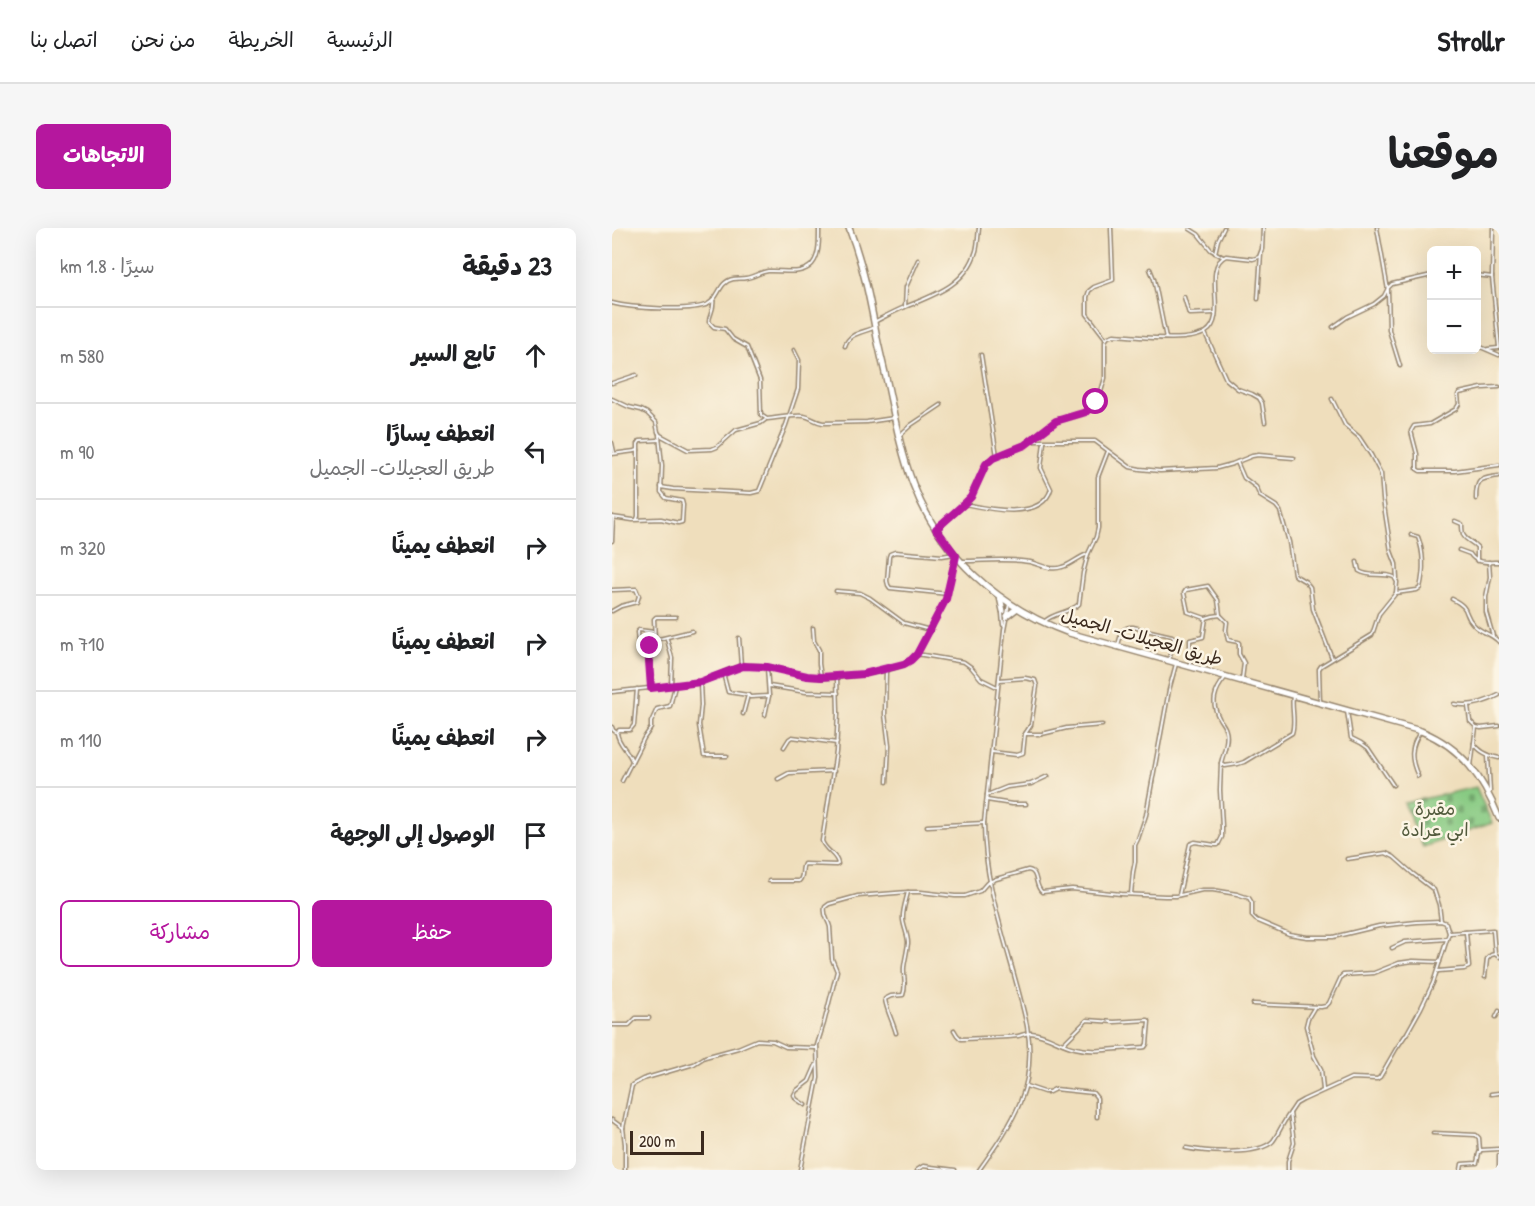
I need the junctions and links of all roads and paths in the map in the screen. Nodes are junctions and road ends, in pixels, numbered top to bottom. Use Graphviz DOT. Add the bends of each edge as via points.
graph roads {
  1 [pos="819,228"];
  2 [pos="979,228"];
  3 [pos="1111,228"];
  4 [pos="1224,228"];
  5 [pos="1263,228"];
  6 [pos="1377,228"];
  7 [pos="1493,228"];
  8 [pos="850,229"];
  9 [pos="1191,229"];
  10 [pos="1215,253"];
  11 [pos="1262,253"];
  12 [pos="1223,257"];
  13 [pos="918,260"];
  14 [pos="1150,269"];
  15 [pos="1427,276"];
  16 [pos="1481,276"];
  17 [pos="1492,277"];
  18 [pos="1388,290"];
  19 [pos="1184,297"];
  20 [pos="713,299"];
  21 [pos="1258,299"];
  22 [pos="612,303"];
  23 [pos="905,307"];
  24 [pos="1215,313"];
  25 [pos="875,324"];
  26 [pos="1333,327"];
  27 [pos="1204,333"];
  28 [pos="1166,338"];
  29 [pos="1106,339"];
  30 [pos="845,346"];
  31 [pos="1481,347"];
  32 [pos="1499,348"];
  33 [pos="1485,349"];
  34 [pos="794,350"];
  35 [pos="981,355"];
  36 [pos="1499,355"];
  37 [pos="1400,366"];
  38 [pos="636,375"];
  39 [pos="612,383"];
  40 [pos="1499,387"];
  41 [pos="612,399"];
  42 [pos="1332,399"];
  43 [pos="940,405"];
  44 [pos="761,415"];
  45 [pos="794,416"];
  46 [pos="788,417"];
  47 [pos="894,417"];
  48 [pos="767,419"];
  49 [pos="1265,422"];
  50 [pos="761,423"];
  51 [pos="786,425"];
  52 [pos="658,434"];
  53 [pos="899,438"];
  54 [pos="659,440"];
  55 [pos="1030,441"];
  56 [pos="1044,442"];
  57 [pos="612,443"];
  58 [pos="638,450"];
  59 [pos="1108,451"];
  60 [pos="613,453"];
  61 [pos="996,456"];
  62 [pos="1294,458"];
  63 [pos="1237,462"];
  64 [pos="1499,465"];
  65 [pos="1499,476"];
  66 [pos="662,487"];
  67 [pos="1476,499"];
  68 [pos="964,504"];
  69 [pos="613,517"];
  70 [pos="639,518"];
  71 [pos="1455,521"];
  72 [pos="936,529"];
  73 [pos="1412,535"];
  74 [pos="612,541"];
  75 [pos="1459,550"];
  76 [pos="1088,554"];
  77 [pos="957,557"];
  78 [pos="1478,561"];
  79 [pos="1357,562"];
  80 [pos="1489,562"];
  81 [pos="1499,562"];
  82 [pos="1397,579"];
  83 [pos="612,590"];
  84 [pos="836,591"];
  85 [pos="1396,592"];
  86 [pos="948,594"];
  87 [pos="1000,597"];
  88 [pos="1452,599"];
  89 [pos="1008,603"];
  90 [pos="1016,609"];
  91 [pos="612,611"];
  92 [pos="1005,613"];
  93 [pos="1220,615"];
  94 [pos="676,616"];
  95 [pos="1206,618"];
  96 [pos="1043,623"];
  97 [pos="813,628"];
  98 [pos="930,630"];
  99 [pos="1004,630"];
  100 [pos="692,631"];
  101 [pos="655,632"];
  102 [pos="1493,636"];
  103 [pos="667,638"];
  104 [pos="739,638"];
  105 [pos="655,640"];
  106 [pos="1499,642"];
  107 [pos="651,644"];
  108 [pos="1117,648"];
  109 [pos="917,654"];
  110 [pos="1332,658"];
  111 [pos="1169,662"];
  112 [pos="1176,664"];
  113 [pos="741,666"];
  114 [pos="767,667"];
  115 [pos="1190,668"];
  116 [pos="886,669"];
  117 [pos="723,673"];
  118 [pos="821,677"];
  119 [pos="837,677"];
  120 [pos="1226,677"];
  121 [pos="999,680"];
  122 [pos="700,682"];
  123 [pos="1242,682"];
  124 [pos="673,686"];
  125 [pos="769,686"];
  126 [pos="998,687"];
  127 [pos="651,688"];
  128 [pos="637,689"];
  129 [pos="612,692"];
  130 [pos="838,693"];
  131 [pos="747,695"];
  132 [pos="1499,695"];
  133 [pos="769,696"];
  134 [pos="1293,696"];
  135 [pos="1320,703"];
  136 [pos="1454,704"];
  137 [pos="1468,706"];
  138 [pos="1347,711"];
  139 [pos="743,714"];
  140 [pos="765,715"];
  141 [pos="1102,725"];
  142 [pos="1499,726"];
  143 [pos="612,727"];
  144 [pos="1476,727"];
  145 [pos="1421,731"];
  146 [pos="617,733"];
  147 [pos="1025,734"];
  148 [pos="837,742"];
  149 [pos="1474,743"];
  150 [pos="784,747"];
  151 [pos="992,752"];
  152 [pos="627,753"];
  153 [pos="636,753"];
  154 [pos="1488,755"];
  155 [pos="727,756"];
  156 [pos="1499,758"];
  157 [pos="632,763"];
  158 [pos="1221,763"];
  159 [pos="1471,766"];
  160 [pos="834,771"];
  161 [pos="1048,776"];
  162 [pos="1418,776"];
  163 [pos="778,779"];
  164 [pos="622,780"];
  165 [pos="887,782"];
  166 [pos="1393,785"];
  167 [pos="987,795"];
  168 [pos="1490,798"];
  169 [pos="987,800"];
  170 [pos="1026,804"];
  171 [pos="1499,818"];
  172 [pos="984,823"];
  173 [pos="927,826"];
  174 [pos="1347,859"];
  175 [pos="769,881"];
  176 [pos="990,882"];
  177 [pos="908,892"];
  178 [pos="1131,894"];
  179 [pos="1179,895"];
  180 [pos="1442,921"];
  181 [pos="1466,932"];
  182 [pos="1449,933"];
  183 [pos="1447,939"];
  184 [pos="1392,948"];
  185 [pos="1496,954"];
  186 [pos="1499,957"];
  187 [pos="1440,962"];
  188 [pos="1438,971"];
  189 [pos="1485,977"];
  190 [pos="1253,1004"];
  191 [pos="1314,1008"];
  192 [pos="1499,1011"];
  193 [pos="1496,1017"];
  194 [pos="649,1018"];
  195 [pos="612,1025"];
  196 [pos="954,1030"];
  197 [pos="1028,1032"];
  198 [pos="896,1033"];
  199 [pos="1063,1044"];
  200 [pos="817,1048"];
  201 [pos="817,1063"];
  202 [pos="1026,1086"];
  203 [pos="1323,1091"];
  204 [pos="1499,1093"];
  205 [pos="1491,1094"];
  206 [pos="806,1105"];
  207 [pos="1290,1113"];
  208 [pos="1097,1117"];
  209 [pos="612,1120"];
  210 [pos="623,1128"];
  211 [pos="1433,1133"];
  212 [pos="1186,1148"];
  213 [pos="1499,1149"];
  214 [pos="1480,1151"];
  215 [pos="1499,1155"];
  216 [pos="624,1170"];
  217 [pos="800,1170"];
  218 [pos="917,1170"];
  219 [pos="955,1170"];
  220 [pos="979,1170"];
  221 [pos="1288,1170"];
  222 [pos="1461,1170"];
  223 [pos="1499,1170"];
  1 -- 20 [label="street" via="817,252 809,267 730,279"];
  2 -- 23 [label="street" via="976,251 958,280 947,289"];
  3 -- 29 [label="street" via="1114,280 1091,289 1086,307 1089,318"];
  4 -- 10 [label="street"];
  5 -- 11 [label="street"];
  6 -- 18 [label="street"];
  7 -- 17 [label="street"];
  8 -- 25 [label="main road, طريق العجيلات- الجميل"];
  9 -- 10 [label="street"];
  10 -- 12 [label="street"];
  11 -- 12 [label="street" via="1255,260"];
  11 -- 21 [label="street"];
  12 -- 24 [label="street" via="1216,266"];
  13 -- 23 [label="street" via="906,287"];
  14 -- 28 [label="street"];
  15 -- 18 [label="street" via="1395,283"];
  16 -- 17 [label="street"];
  17 -- 32 [label="street"];
  18 -- 26 [label="street" via="1374,304"];
  18 -- 37 [label="street" via="1389,330"];
  19 -- 24 [label="street" via="1189,314"];
  20 -- 22 [label="street" via="686,308 640,308"];
  20 -- 44 [label="street" via="709,322 725,329 747,348 759,376"];
  23 -- 25 [label="street"];
  24 -- 27 [label="street" via="1213,324"];
  25 -- 30 [label="street" via="851,336"];
  25 -- 47 [label="main road, طريق العجيلات- الجميل"];
  27 -- 28 [label="street"];
  27 -- 49 [label="street" via="1226,379 1259,398"];
  28 -- 29 [label="street" via="1111,335"];
  29 -- 55 [label="street" via="1105,378 1096,402 1086,412 1052,423"];
  31 -- 33 [label="street"];
  32 -- 33 [label="street"];
  33 -- 36 [label="street"];
  34 -- 46 [label="street" via="799,360 799,387"];
  35 -- 61 [label="street"];
  38 -- 39 [label="street"];
  40 -- 64 [label="street" via="1459,393 1456,409 1430,424 1414,426 1411,431 1420,471"];
  41 -- 52 [label="street" via="646,413 656,422"];
  42 -- 82 [label="street" via="1345,425 1359,437 1381,474"];
  43 -- 53 [label="street"];
  44 -- 48 [label="street"];
  44 -- 50 [label="street"];
  45 -- 46 [label="street"];
  45 -- 47 [label="street" via="823,423"];
  45 -- 51 [label="street"];
  46 -- 48 [label="street"];
  46 -- 51 [label="street"];
  47 -- 53 [label="main road, طريق العجيلات- الجميل"];
  48 -- 50 [label="street"];
  50 -- 52 [label="street" via="736,430 712,449 688,450"];
  51 -- 66 [label="street" via="758,493"];
  52 -- 54 [label="street"];
  53 -- 72 [label="main road, طريق العجيلات- الجميل" via="914,486"];
  54 -- 58 [label="street" via="640,441"];
  54 -- 66 [label="street"];
  55 -- 56 [label="street"];
  55 -- 61 [label="street"];
  56 -- 59 [label="street" via="1095,441"];
  56 -- 68 [label="street" via="1041,468 1051,489 1044,502 1008,511"];
  57 -- 60 [label="street"];
  58 -- 60 [label="street"];
  58 -- 70 [label="street"];
  59 -- 63 [label="street" via="1130,466 1148,470 1207,469"];
  59 -- 76 [label="street" via="1099,471 1098,528"];
  61 -- 68 [label="street" via="986,464"];
  62 -- 63 [label="street" via="1258,455"];
  63 -- 110 [label="street" via="1244,478 1280,511 1294,574 1310,587 1313,609"];
  65 -- 67 [label="street" via="1483,478 1476,485"];
  66 -- 70 [label="street" via="666,498 683,503 682,522"];
  68 -- 72 [label="street"];
  69 -- 70 [label="street"];
  69 -- 74 [label="street"];
  71 -- 78 [label="street" via="1462,524 1465,539 1477,548"];
  72 -- 77 [label="main road, طريق العجيلات- الجميل"];
  73 -- 85 [label="street" via="1418,537 1422,551 1420,588"];
  75 -- 78 [label="street"];
  76 -- 77 [label="street" via="1053,568 1023,561"];
  76 -- 96 [label="street" via="1079,604"];
  77 -- 86 [label="street"];
  77 -- 86 [label="street" via="895,552 889,557 888,587"];
  77 -- 87 [label="main road, طريق العجيلات- الجميل"];
  78 -- 80 [label="street"];
  79 -- 82 [label="street" via="1364,574"];
  80 -- 81 [label="street"];
  80 -- 102 [label="street" via="1486,612"];
  82 -- 85 [label="street"];
  83 -- 91 [label="street" via="636,589 639,596 637,602"];
  84 -- 98 [label="street" via="860,593 904,623"];
  85 -- 110 [label="street" via="1379,614 1372,635"];
  86 -- 98 [label="street"];
  87 -- 89 [label="main road, طريق العجيلات- الجميل"];
  87 -- 92 [label="main road"];
  88 -- 102 [label="street" via="1462,604 1475,626"];
  89 -- 90 [label="main road, طريق العجيلات- الجميل"];
  89 -- 92 [label="street"];
  89 -- 92 [label="street"];
  90 -- 92 [label="main road"];
  90 -- 96 [label="main road, طريق العجيلات- الجميل"];
  92 -- 99 [label="street"];
  92 -- 99 [label="street"];
  93 -- 95 [label="street"];
  93 -- 95 [label="street" via="1218,600 1208,586 1186,590 1188,612"];
  93 -- 123 [label="street" via="1227,622 1228,640 1239,643 1244,663"];
  94 -- 101 [label="street" via="656,617"];
  95 -- 115 [label="street" via="1203,637 1190,641"];
  96 -- 108 [label="main road, طريق العجيلات- الجميل"];
  97 -- 118 [label="street"];
  98 -- 109 [label="street"];
  99 -- 121 [label="street"];
  100 -- 103 [label="street"];
  101 -- 105 [label="street"];
  101 -- 107 [label="street" via="637,632 638,644"];
  102 -- 106 [label="street"];
  103 -- 105 [label="street"];
  103 -- 124 [label="street"];
  104 -- 113 [label="street"];
  105 -- 107 [label="street"];
  107 -- 127 [label="street"];
  108 -- 111 [label="main road, طريق العجيلات- الجميل"];
  108 -- 111 [label="street" via="1126,627 1172,636"];
  109 -- 116 [label="street" via="908,662"];
  109 -- 126 [label="street" via="964,662 981,679"];
  110 -- 135 [label="street" via="1319,669"];
  111 -- 112 [label="main road, طريق العجيلات- الجميل"];
  112 -- 115 [label="main road, طريق العجيلات- الجميل"];
  112 -- 178 [label="street" via="1150,798 1135,844"];
  113 -- 114 [label="street"];
  113 -- 117 [label="street"];
  114 -- 118 [label="street"];
  114 -- 125 [label="street"];
  115 -- 120 [label="main road, طريق العجيلات- الجميل"];
  116 -- 119 [label="street"];
  116 -- 165 [label="street"];
  117 -- 122 [label="street"];
  117 -- 131 [label="street" via="728,692"];
  118 -- 119 [label="street"];
  119 -- 130 [label="street"];
  120 -- 123 [label="main road, طريق العجيلات- الجميل"];
  120 -- 158 [label="street" via="1215,696 1216,710 1227,732"];
  121 -- 126 [label="street"];
  121 -- 147 [label="street" via="1029,678 1037,683 1031,725"];
  122 -- 124 [label="street"];
  122 -- 155 [label="street" via="699,725 704,756"];
  123 -- 134 [label="main road, طريق العجيلات- الجميل"];
  124 -- 127 [label="street"];
  124 -- 153 [label="street" via="670,706 657,709"];
  125 -- 130 [label="street"];
  125 -- 133 [label="street"];
  126 -- 151 [label="street"];
  127 -- 128 [label="street"];
  128 -- 129 [label="street"];
  128 -- 146 [label="street" via="634,725"];
  130 -- 148 [label="street"];
  131 -- 133 [label="street"];
  131 -- 139 [label="street"];
  132 -- 137 [label="street"];
  133 -- 140 [label="street"];
  134 -- 135 [label="main road, طريق العجيلات- الجميل"];
  134 -- 158 [label="street" via="1293,733 1238,764 1228,767"];
  135 -- 138 [label="main road, طريق العجيلات- الجميل"];
  136 -- 137 [label="street"];
  137 -- 144 [label="street" via="1470,721"];
  138 -- 145 [label="main road, طريق العجيلات- الجميل"];
  138 -- 166 [label="street" via="1351,738 1368,748"];
  141 -- 147 [label="street"];
  142 -- 144 [label="street"];
  143 -- 146 [label="street"];
  144 -- 149 [label="street"];
  145 -- 159 [label="main road, طريق العجيلات- الجميل" via="1455,750"];
  145 -- 162 [label="street" via="1411,752"];
  146 -- 152 [label="street"];
  147 -- 151 [label="street" via="1021,754"];
  148 -- 150 [label="street" via="792,737"];
  148 -- 160 [label="street"];
  149 -- 154 [label="street"];
  149 -- 159 [label="street"];
  151 -- 167 [label="street"];
  152 -- 153 [label="street"];
  152 -- 157 [label="street"];
  153 -- 157 [label="street"];
  154 -- 156 [label="street"];
  154 -- 168 [label="street"];
  157 -- 164 [label="street"];
  158 -- 179 [label="street" via="1222,837 1215,845 1190,844"];
  159 -- 168 [label="main road, طريق العجيلات- الجميل"];
  160 -- 163 [label="street" via="789,773"];
  160 -- 175 [label="street" via="822,841 838,864 804,864 799,881"];
  161 -- 167 [label="street"];
  167 -- 169 [label="street"];
  168 -- 171 [label="main road, طريق العجيلات- الجميل"];
  169 -- 170 [label="street"];
  169 -- 172 [label="street"];
  172 -- 173 [label="street"];
  172 -- 176 [label="street"];
  174 -- 180 [label="street" via="1386,853 1395,856 1434,890"];
  176 -- 177 [label="street" via="965,896"];
  176 -- 178 [label="street" via="1030,870 1042,892 1072,888"];
  176 -- 197 [label="street"];
  177 -- 198 [label="street" via="903,919 908,936 905,991 885,999"];
  177 -- 200 [label="street" via="858,896 825,907 837,971"];
  178 -- 179 [label="street"];
  179 -- 180 [label="street" via="1213,890 1245,897 1252,903 1256,920 1297,936 1333,937 1379,926"];
  180 -- 182 [label="street"];
  181 -- 182 [label="street"];
  181 -- 185 [label="street" via="1493,930"];
  181 -- 188 [label="street" via="1469,967"];
  182 -- 183 [label="street"];
  183 -- 184 [label="street" via="1405,942"];
  183 -- 187 [label="street"];
  185 -- 186 [label="street"];
  185 -- 189 [label="street" via="1487,959"];
  187 -- 188 [label="street"];
  187 -- 191 [label="street" via="1413,961 1374,973 1343,975 1329,1003"];
  188 -- 203 [label="street" via="1379,1078 1351,1078"];
  190 -- 191 [label="street"];
  191 -- 203 [label="street" via="1306,1026 1321,1069"];
  192 -- 193 [label="street"];
  194 -- 195 [label="street" via="636,1017 629,1025"];
  196 -- 197 [label="street" via="961,1039 1019,1036"];
  197 -- 199 [label="street"];
  197 -- 202 [label="street"];
  199 -- 199 [label="street" via="1087,1020 1149,1021 1144,1047 1091,1051"];
  200 -- 201 [label="street"];
  200 -- 210 [label="street" via="786,1047 757,1040 643,1080 631,1087"];
  201 -- 206 [label="street" via="809,1081 794,1095"];
  201 -- 217 [label="street" via="818,1078"];
  202 -- 208 [label="street" via="1044,1092 1055,1089 1093,1093 1097,1098"];
  202 -- 220 [label="street" via="1012,1121"];
  203 -- 207 [label="street" via="1296,1104"];
  204 -- 205 [label="street"];
  207 -- 212 [label="street" via="1268,1144 1237,1152"];
  207 -- 221 [label="street" via="1294,1143"];
  209 -- 210 [label="street"];
  210 -- 216 [label="street"];
  211 -- 214 [label="street" via="1476,1135"];
  213 -- 214 [label="street"];
  214 -- 222 [label="street" via="1477,1163 1462,1164"];
  215 -- 223 [label="street"];
  218 -- 219 [label="street" via="923,1166"];
}
